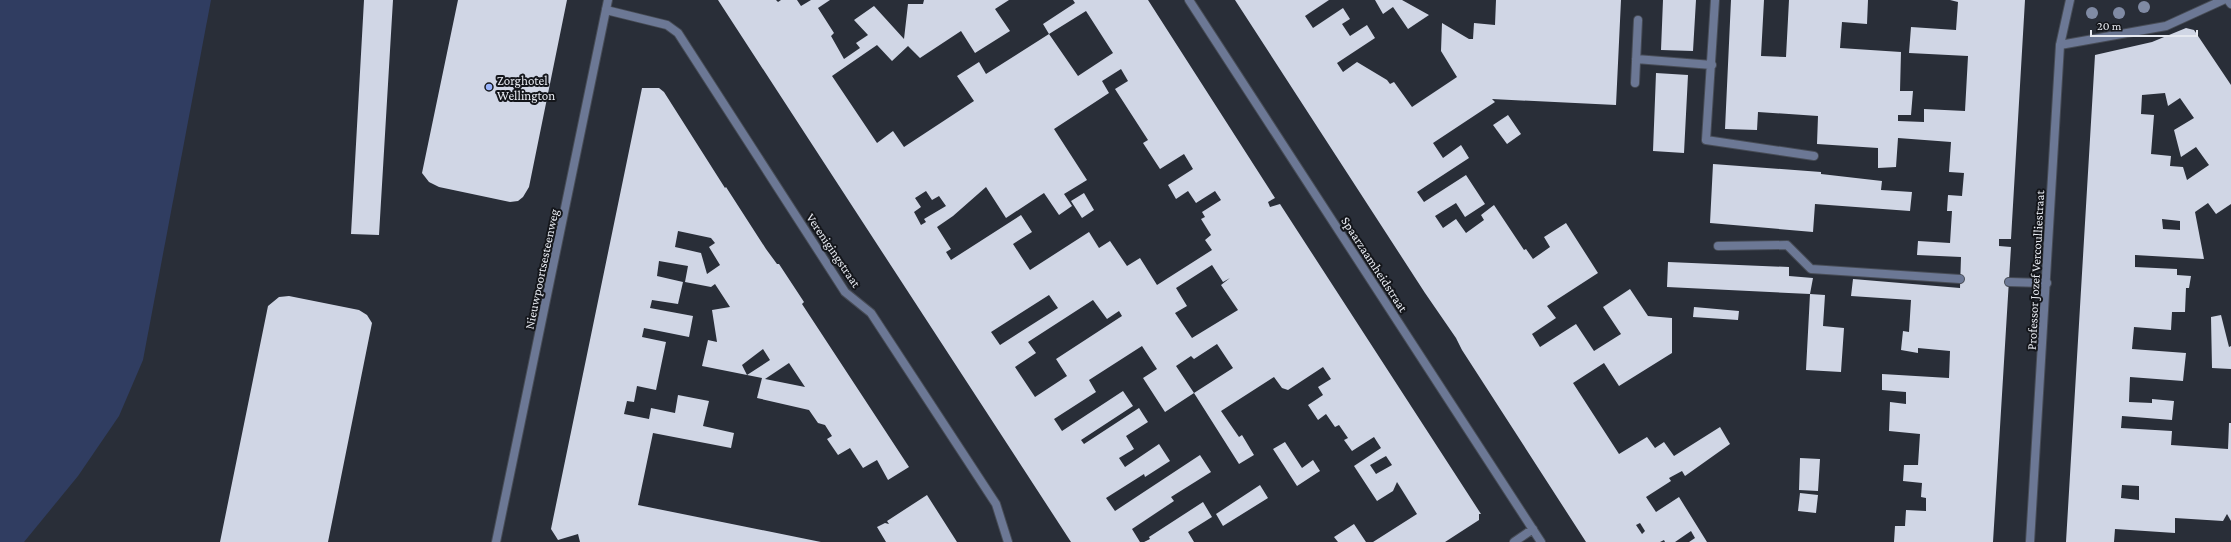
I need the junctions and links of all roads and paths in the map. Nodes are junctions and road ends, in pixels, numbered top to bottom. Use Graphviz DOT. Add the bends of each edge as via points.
graph roads {
  1 [pos="608,0"];
  2 [pos="1189,0"];
  3 [pos="1715,0"];
  4 [pos="2070,0"];
  5 [pos="2223,0"];
  6 [pos="2228,0"];
  7 [pos="2231,4"];
  8 [pos="606,10"];
  9 [pos="1638,20"];
  10 [pos="2060,45"];
  11 [pos="1636,59"];
  12 [pos="1712,65"];
  13 [pos="1635,83"];
  14 [pos="1814,156"];
  15 [pos="1718,246"];
  16 [pos="1960,280"];
  17 [pos="2009,282"];
  18 [pos="2046,283"];
  19 [pos="1533,529"];
  20 [pos="496,542"];
  21 [pos="1008,542"];
  22 [pos="1514,542"];
  23 [pos="1541,542"];
  24 [pos="2030,542"];
  1 -- 8 [label="street, Nieuwpoortsesteenweg"];
  2 -- 19 [label="street, Spaarzaamheidstraat"];
  3 -- 12 [label="street"];
  4 -- 10 [label="street, Professor Jozef Vercoulliestraat"];
  5 -- 10 [label="street" via="2166,26"];
  6 -- 7 [label="street"];
  8 -- 20 [label="street, Nieuwpoortsesteenweg"];
  8 -- 21 [label="street, Verenigingstraat" via="667,25 678,33 845,292 871,313 996,504"];
  9 -- 11 [label="street"];
  10 -- 18 [label="street, Professor Jozef Vercoulliestraat"];
  11 -- 12 [label="street"];
  11 -- 13 [label="street"];
  12 -- 14 [label="street" via="1706,140"];
  15 -- 16 [label="street" via="1787,245 1811,269"];
  17 -- 18 [label="street"];
  18 -- 24 [label="street, Professor Jozef Vercoulliestraat"];
  19 -- 22 [label="street"];
  19 -- 23 [label="street, Spaarzaamheidstraat"];
}
